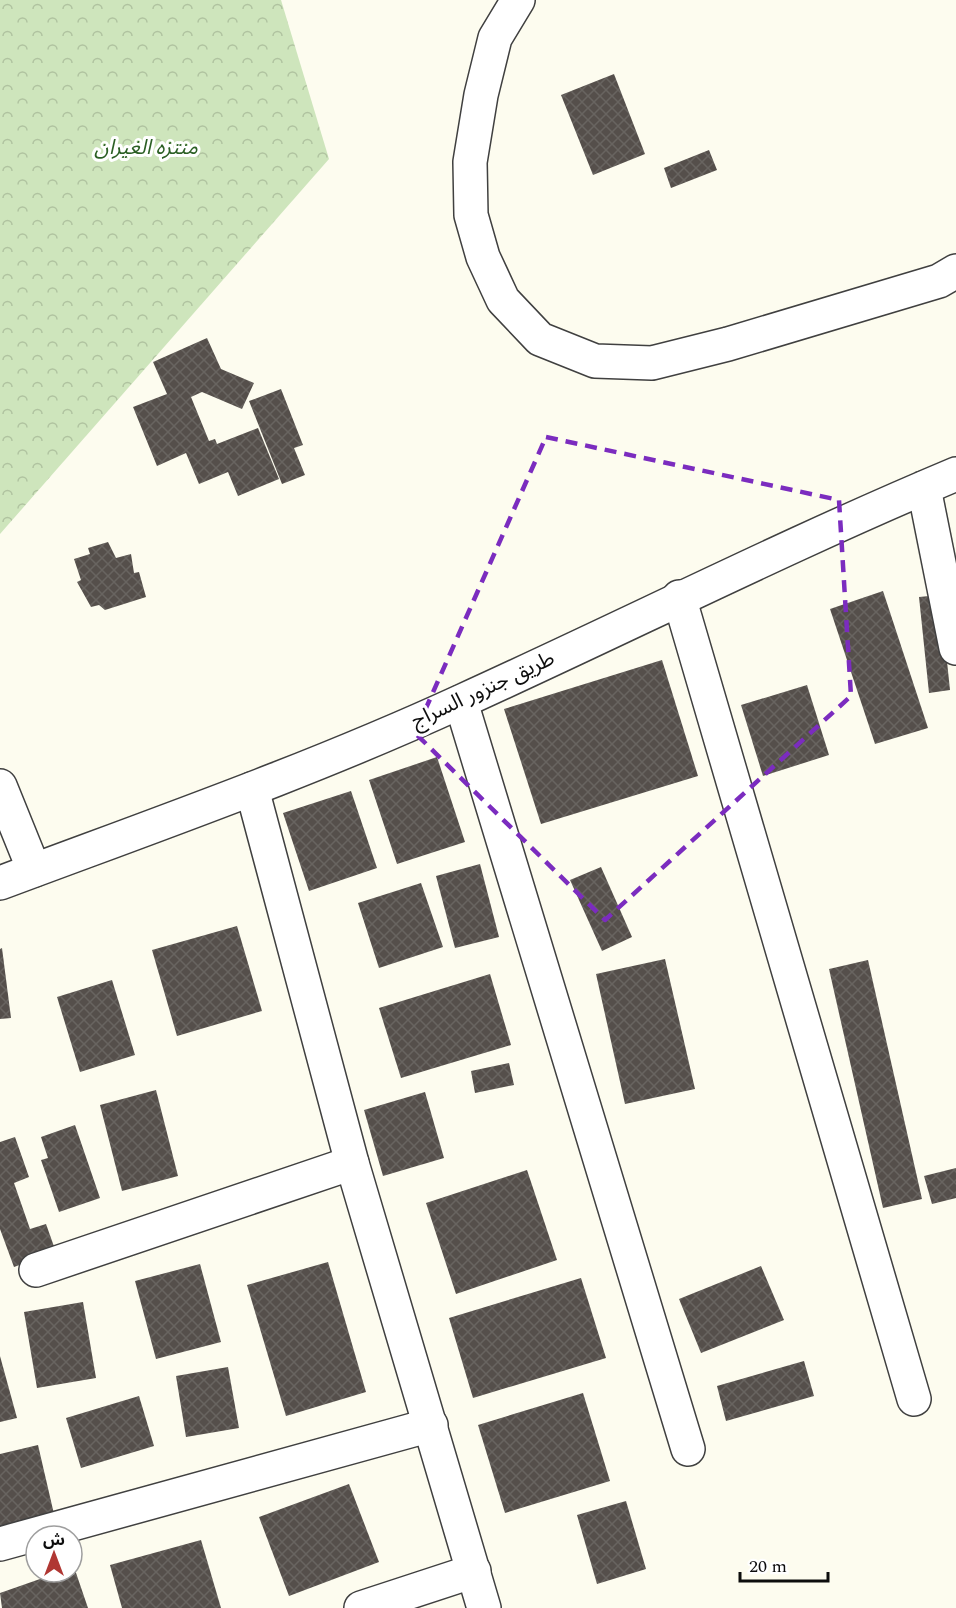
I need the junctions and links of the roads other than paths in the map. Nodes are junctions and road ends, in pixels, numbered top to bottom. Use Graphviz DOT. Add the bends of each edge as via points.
graph roads {
  1 [pos="518,0"];
  2 [pos="956,271"];
  3 [pos="956,474"];
  4 [pos="924,488"];
  5 [pos="679,597"];
  6 [pos="956,648"];
  7 [pos="461,702"];
  8 [pos="0,786"];
  9 [pos="252,789"];
  10 [pos="34,870"];
  11 [pos="0,883"];
  12 [pos="352,1163"];
  13 [pos="36,1270"];
  14 [pos="914,1399"];
  15 [pos="432,1425"];
  16 [pos="688,1449"];
  17 [pos="0,1544"];
  18 [pos="474,1571"];
  19 [pos="361,1608"];
  20 [pos="484,1608"];
  1 -- 2 [label="street" via="495,38 481,95 470,162 471,215 483,257 503,300 540,339 595,362 652,363 728,344 939,280"];
  3 -- 4 [label="street, طريق جنزور السراج"];
  4 -- 5 [label="street, طريق جنزور السراج"];
  4 -- 6 [label="street"];
  5 -- 7 [label="street, طريق جنزور السراج"];
  5 -- 14 [label="street"];
  7 -- 9 [label="street, طريق جنزور السراج"];
  7 -- 16 [label="street"];
  8 -- 10 [label="street"];
  9 -- 10 [label="street, طريق جنزور السراج"];
  9 -- 12 [label="street"];
  10 -- 11 [label="street, طريق جنزور السراج"];
  12 -- 13 [label="street"];
  12 -- 15 [label="street"];
  15 -- 17 [label="street"];
  15 -- 18 [label="street"];
  18 -- 19 [label="street"];
  18 -- 20 [label="street"];
}
